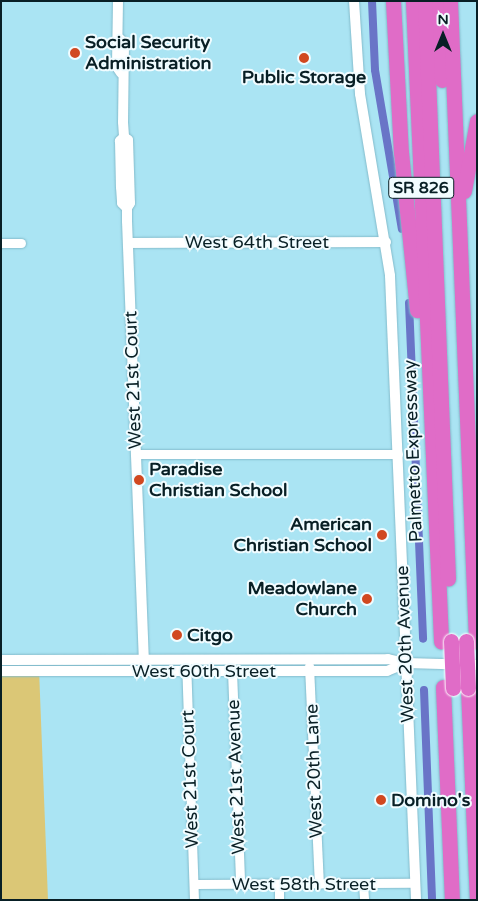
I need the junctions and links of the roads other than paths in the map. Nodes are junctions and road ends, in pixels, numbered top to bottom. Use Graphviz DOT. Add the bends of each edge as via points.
graph roads {
  1 [pos="118,1"];
  2 [pos="354,1"];
  3 [pos="393,1"];
  4 [pos="414,1"];
  5 [pos="425,1"];
  6 [pos="439,1"];
  7 [pos="450,1"];
  8 [pos="477,121"];
  9 [pos="458,230"];
  10 [pos="386,242"];
  11 [pos="1,243"];
  12 [pos="20,243"];
  13 [pos="128,243"];
  14 [pos="429,375"];
  15 [pos="135,454"];
  16 [pos="398,454"];
  17 [pos="459,641"];
  18 [pos="143,659"];
  19 [pos="186,659"];
  20 [pos="308,659"];
  21 [pos="1,660"];
  22 [pos="406,663"];
  23 [pos="477,666"];
  24 [pos="1,671"];
  25 [pos="144,671"];
  26 [pos="185,671"];
  27 [pos="232,671"];
  28 [pos="310,671"];
  29 [pos="455,688"];
  30 [pos="415,883"];
  31 [pos="194,884"];
  32 [pos="240,884"];
  33 [pos="278,884"];
  34 [pos="319,884"];
  35 [pos="363,884"];
  36 [pos="194,900"];
  37 [pos="279,900"];
  38 [pos="364,900"];
  39 [pos="416,900"];
  40 [pos="452,900"];
  41 [pos="461,900"];
  42 [pos="477,900"];
  1 -- 13 [label="street, West 21st Court" via="125,66 121,73 124,137 128,140"];
  2 -- 10 [label="street, West 20th Avenue" via="360,94"];
  3 -- 14 [label="highway" via="401,152 416,308"];
  4 -- 14 [label="highway, Palmetto Expressway / SR 826"];
  5 -- 17 [label="highway"];
  6 -- 17 [label="highway"];
  7 -- 9 [label="highway, Palmetto Expressway / SR 826"];
  8 -- 9 [label="highway"];
  9 -- 17 [label="highway, Palmetto Expressway / SR 826"];
  10 -- 13 [label="street, West 64th Street"];
  10 -- 16 [label="street, West 20th Avenue"];
  11 -- 12 [label="street"];
  13 -- 15 [label="street, West 21st Court"];
  14 -- 17 [label="highway, Palmetto Expressway / SR 826"];
  15 -- 16 [label="street"];
  15 -- 18 [label="street, West 21st Court"];
  16 -- 22 [label="street, West 20th Avenue"];
  17 -- 23 [label="highway, Palmetto Expressway / SR 826"];
  17 -- 29 [label="highway, Palmetto Expressway / SR 826"];
  17 -- 29 [label="highway, bridge"];
  18 -- 19 [label="street, West 60th Street"];
  18 -- 21 [label="street, West 60th Street"];
  18 -- 25 [label="street, West 21st Court"];
  19 -- 20 [label="street, West 60th Street"];
  19 -- 26 [label="street, West 21st Court"];
  20 -- 22 [label="street, West 60th Street" via="388,659"];
  20 -- 28 [label="street, West 20th Lane"];
  22 -- 23 [label="street, West 60th Street"];
  22 -- 28 [label="street, West 60th Street" via="387,671"];
  22 -- 30 [label="street, West 20th Avenue"];
  24 -- 25 [label="street, West 60th Street"];
  25 -- 26 [label="street, West 60th Street"];
  26 -- 27 [label="street, West 60th Street"];
  26 -- 31 [label="street, West 21st Court"];
  27 -- 28 [label="street, West 60th Street"];
  27 -- 32 [label="street, West 21st Avenue"];
  28 -- 34 [label="street, West 20th Lane"];
  29 -- 40 [label="highway, Palmetto Expressway / SR 826"];
  29 -- 41 [label="highway"];
  29 -- 42 [label="highway"];
  30 -- 35 [label="street, West 58th Street"];
  30 -- 39 [label="street, West 20th Avenue"];
  31 -- 32 [label="street, West 58th Street"];
  31 -- 36 [label="street, West 21st Court"];
  32 -- 33 [label="street, West 58th Street"];
  33 -- 34 [label="street, West 58th Street"];
  33 -- 37 [label="street"];
  34 -- 35 [label="street, West 58th Street"];
  35 -- 38 [label="street"];
}
